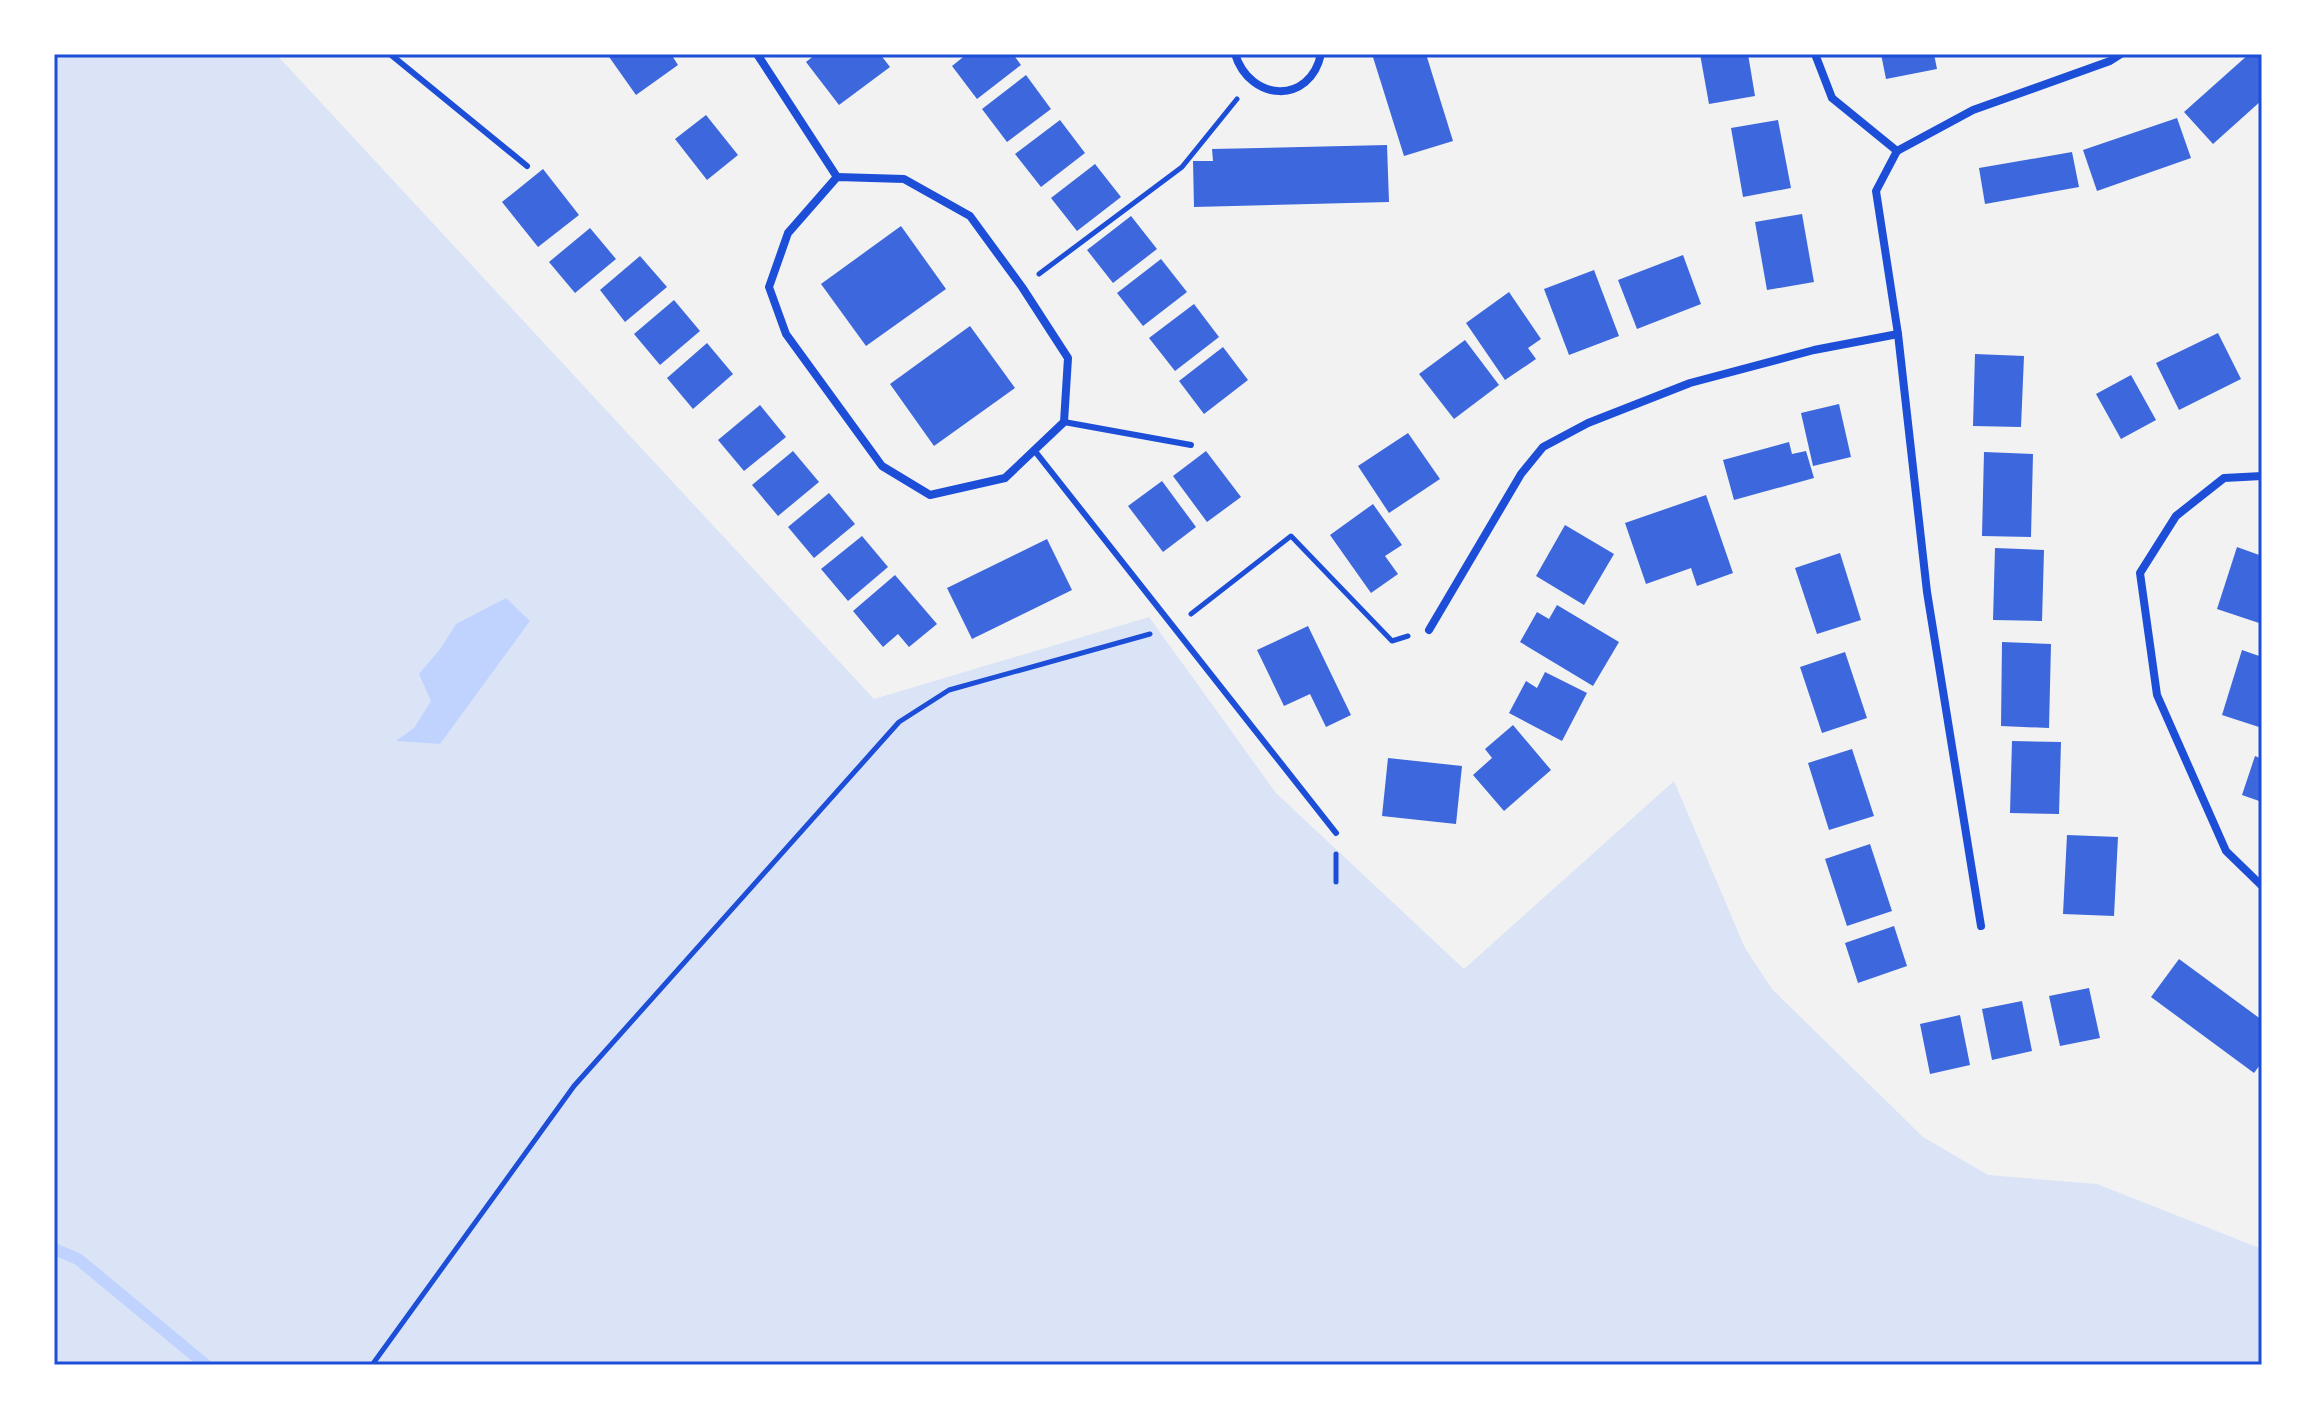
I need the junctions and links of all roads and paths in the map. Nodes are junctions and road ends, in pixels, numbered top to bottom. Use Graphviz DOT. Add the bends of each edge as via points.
graph roads {
  1 [pos="390,54"];
  2 [pos="757,54"];
  3 [pos="1235,54"];
  4 [pos="1321,54"];
  5 [pos="1815,54"];
  6 [pos="2121,54"];
  7 [pos="1251,82"];
  8 [pos="1897,151"];
  9 [pos="527,166"];
  10 [pos="837,177"];
  11 [pos="1022,287"];
  12 [pos="1898,334"];
  13 [pos="1064,422"];
  14 [pos="1191,445"];
  15 [pos="1034,450"];
  16 [pos="2262,476"];
  17 [pos="1429,630"];
  18 [pos="899,722"];
  19 [pos="1336,833"];
  20 [pos="2262,886"];
  21 [pos="1981,926"];
  22 [pos="372,1365"];
  1 -- 9 [label="lane"];
  2 -- 10 [label="street"];
  3 -- 7 [label="street"];
  4 -- 7 [label="street" via="1314,72 1288,90 1264,89"];
  5 -- 8 [label="street" via="1832,98"];
  6 -- 8 [label="street" via="1973,110"];
  7 -- 11 [label="path" via="1182,167"];
  8 -- 12 [label="street" via="1876,191"];
  10 -- 11 [label="street" via="904,179 970,216"];
  10 -- 15 [label="street" via="788,233 769,287 786,334 882,466 930,495 1005,478"];
  11 -- 13 [label="street" via="1068,358"];
  12 -- 17 [label="street" via="1690,383 1588,423 1543,447 1521,474"];
  12 -- 21 [label="street" via="1927,592"];
  13 -- 14 [label="lane"];
  13 -- 15 [label="street"];
  15 -- 19 [label="lane"];
  16 -- 20 [label="street" via="2224,478 2176,516 2140,573 2157,695 2226,851"];
  18 -- 22 [label="path" via="574,1086"];
}
